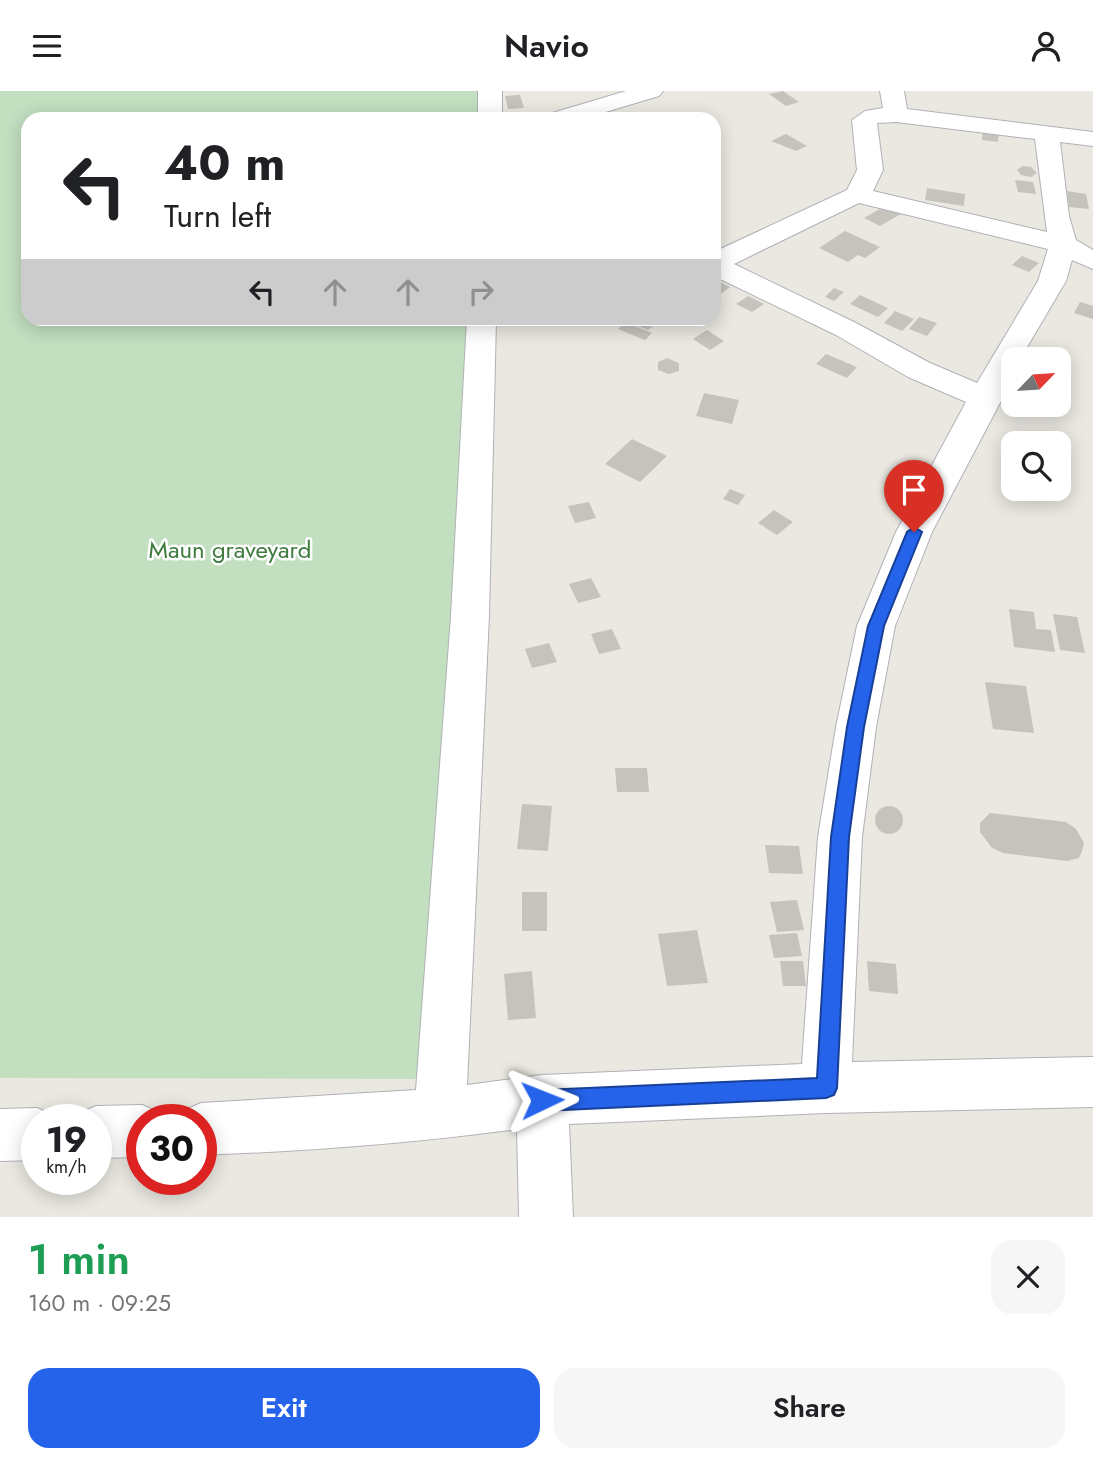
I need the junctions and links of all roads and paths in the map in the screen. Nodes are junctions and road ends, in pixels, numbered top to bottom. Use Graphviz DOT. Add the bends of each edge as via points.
graph roads {
  1 [pos="490,91"];
  2 [pos="650,91"];
  3 [pos="892,91"];
  4 [pos="490,112"];
  5 [pos="580,112"];
  6 [pos="896,115"];
  7 [pos="1047,134"];
  8 [pos="1093,139"];
  9 [pos="856,195"];
  10 [pos="1078,252"];
  11 [pos="721,261"];
  12 [pos="721,267"];
  13 [pos="481,326"];
  14 [pos="986,400"];
  15 [pos="1093,1082"];
  16 [pos="826,1088"];
  17 [pos="542,1100"];
  18 [pos="440,1114"];
  19 [pos="217,1128"];
  20 [pos="21,1134"];
  21 [pos="0,1135"];
  22 [pos="546,1217"];
  1 -- 4 [label="street"];
  2 -- 5 [label="street"];
  3 -- 6 [label="street"];
  6 -- 7 [label="street"];
  6 -- 9 [label="street" via="873,115 864,120 871,168 864,188"];
  7 -- 8 [label="street"];
  7 -- 10 [label="street" via="1056,216"];
  9 -- 10 [label="street"];
  9 -- 11 [label="street"];
  10 -- 14 [label="street" via="1052,281 1013,344"];
  12 -- 14 [label="street"];
  13 -- 18 [label="street" via="470,615"];
  14 -- 16 [label="street" via="914,532 876,626 840,837"];
  15 -- 16 [label="street"];
  16 -- 17 [label="street"];
  17 -- 18 [label="street"];
  17 -- 22 [label="street"];
  18 -- 19 [label="street"];
  20 -- 21 [label="street"];
}
